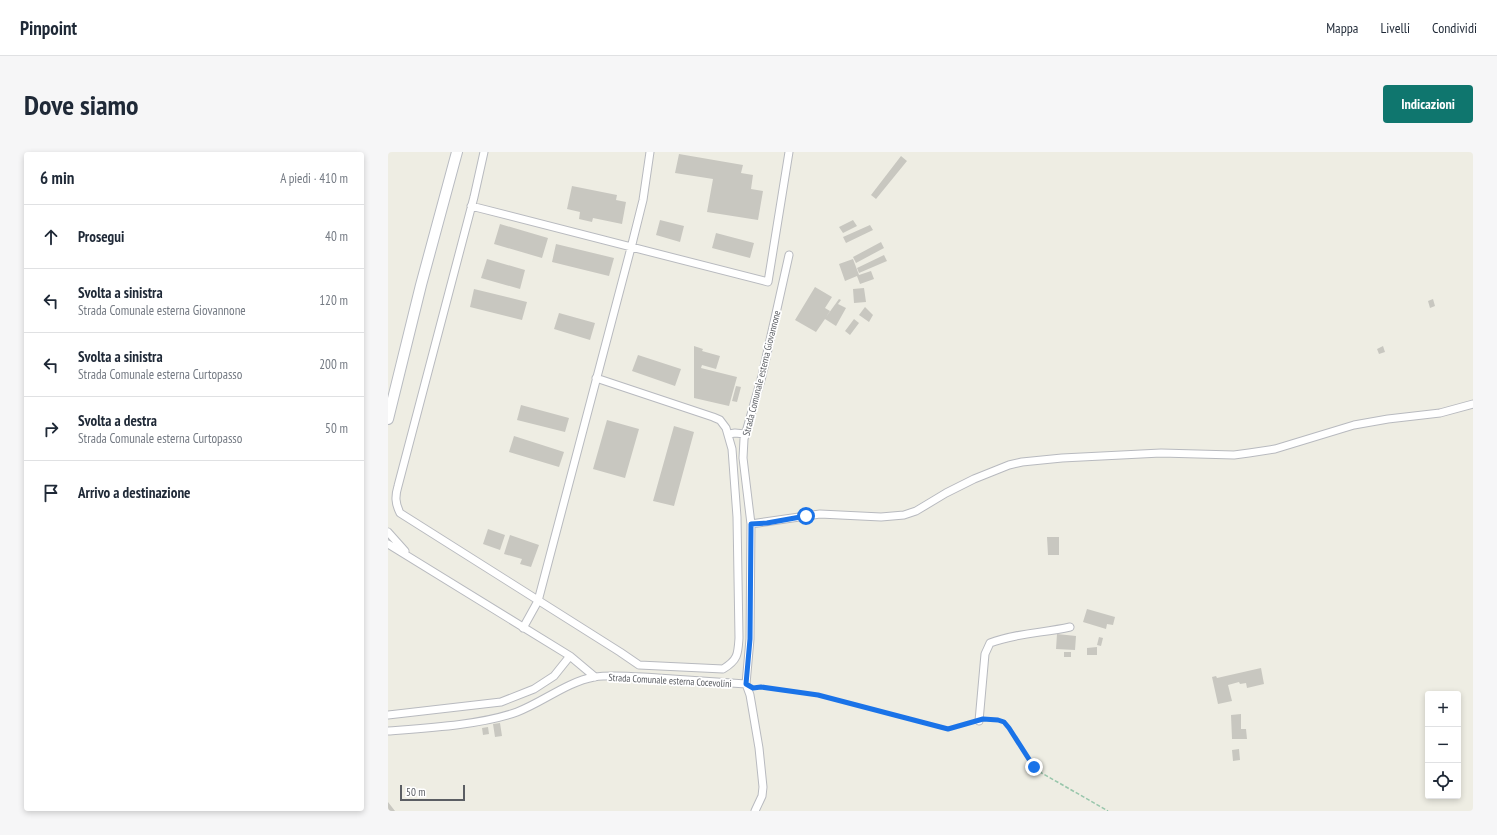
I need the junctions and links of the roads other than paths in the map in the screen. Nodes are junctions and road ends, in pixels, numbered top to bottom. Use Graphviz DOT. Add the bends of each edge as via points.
graph roads {
  1 [pos="450,152"];
  2 [pos="457,152"];
  3 [pos="484,152"];
  4 [pos="650,152"];
  5 [pos="789,152"];
  6 [pos="451,178"];
  7 [pos="472,206"];
  8 [pos="631,247"];
  9 [pos="789,255"];
  10 [pos="596,378"];
  11 [pos="1473,404"];
  12 [pos="388,415"];
  13 [pos="729,434"];
  14 [pos="745,434"];
  15 [pos="751,524"];
  16 [pos="388,532"];
  17 [pos="388,544"];
  18 [pos="388,549"];
  19 [pos="409,556"];
  20 [pos="538,601"];
  21 [pos="1070,627"];
  22 [pos="523,628"];
  23 [pos="570,656"];
  24 [pos="595,677"];
  25 [pos="746,684"];
  26 [pos="388,715"];
  27 [pos="979,721"];
  28 [pos="388,731"];
  29 [pos="755,811"];
  1 -- 6 [label="main road"];
  2 -- 6 [label="main road"];
  3 -- 7 [label="street"];
  4 -- 8 [label="street" via="643,200"];
  5 -- 8 [label="street" via="768,282"];
  6 -- 12 [label="main road"];
  7 -- 8 [label="street"];
  7 -- 20 [label="street" via="395,497 396,506 400,513"];
  8 -- 10 [label="street"];
  9 -- 14 [label="street, Strada Comunale esterna Giovannone" via="762,376"];
  10 -- 13 [label="street" via="713,417 724,424"];
  10 -- 20 [label="street"];
  11 -- 15 [label="street" via="1440,413 1354,425 1275,449 1249,454 1162,454 1022,462 979,477 904,515 881,517 820,514"];
  13 -- 14 [label="street"];
  13 -- 20 [label="street" via="737,517 739,616 739,651 729,665 723,668 639,665"];
  14 -- 15 [label="street, Strada Comunale esterna Giovannone" via="743,458"];
  15 -- 25 [label="street, Strada Comunale esterna Giovannone" via="750,639"];
  16 -- 19 [label="street"];
  17 -- 19 [label="street"];
  18 -- 19 [label="street"];
  19 -- 22 [label="street"];
  20 -- 22 [label="street"];
  21 -- 27 [label="street" via="990,643 985,654"];
  22 -- 23 [label="street"];
  23 -- 24 [label="street"];
  23 -- 26 [label="street" via="554,676 534,689 501,702"];
  24 -- 25 [label="street, Strada Comunale esterna Cocevolini" via="634,676"];
  24 -- 28 [label="street, Strada Comunale esterna Cocevolini" via="498,718"];
  25 -- 29 [label="street" via="750,695 763,787"];
}
